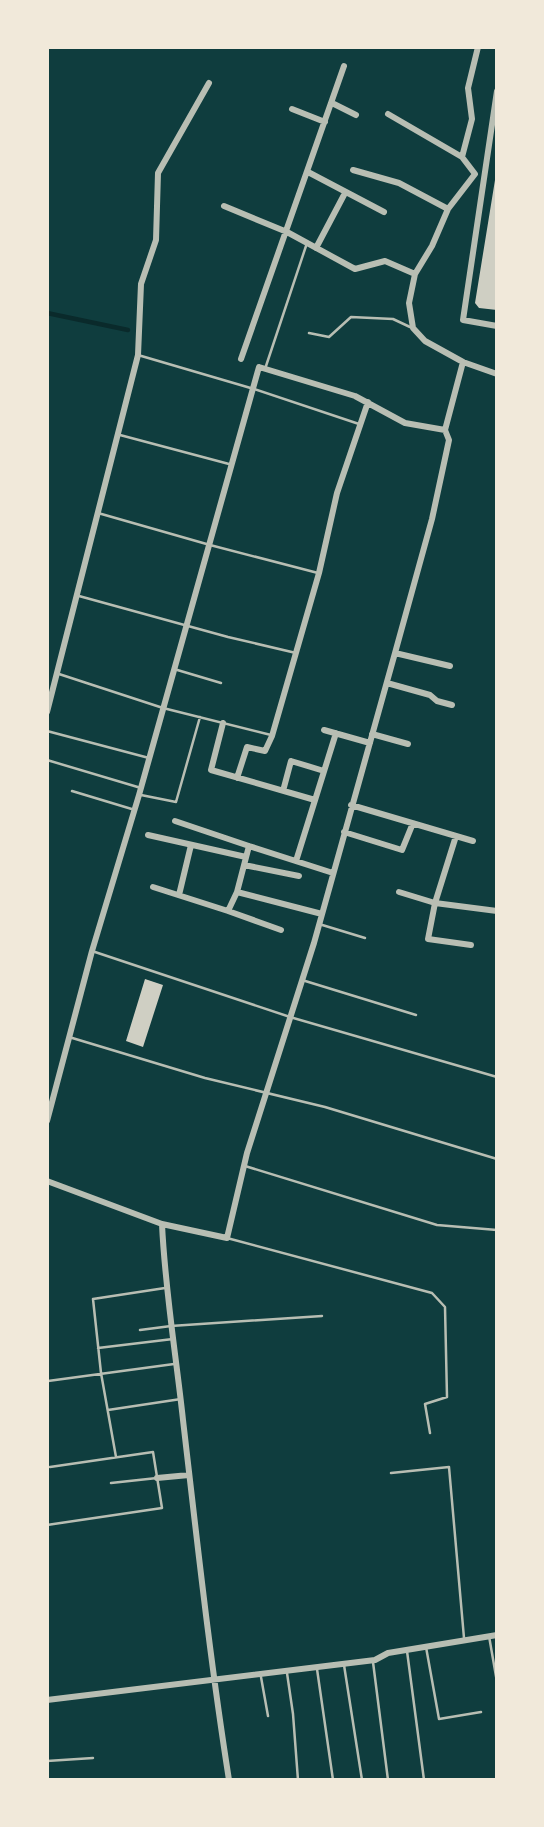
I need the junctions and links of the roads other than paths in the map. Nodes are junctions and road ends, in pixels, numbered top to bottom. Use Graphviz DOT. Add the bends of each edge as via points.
graph roads {
  1 [pos="478,47"];
  2 [pos="344,66"];
  3 [pos="209,83"];
  4 [pos="497,91"];
  5 [pos="332,103"];
  6 [pos="292,109"];
  7 [pos="388,114"];
  8 [pos="356,115"];
  9 [pos="325,122"];
  10 [pos="462,157"];
  11 [pos="353,170"];
  12 [pos="308,172"];
  13 [pos="345,193"];
  14 [pos="224,206"];
  15 [pos="448,209"];
  16 [pos="384,212"];
  17 [pos="287,232"];
  18 [pos="307,243"];
  19 [pos="316,248"];
  20 [pos="415,274"];
  21 [pos="497,326"];
  22 [pos="413,328"];
  23 [pos="309,333"];
  24 [pos="138,355"];
  25 [pos="241,359"];
  26 [pos="463,362"];
  27 [pos="262,368"];
  28 [pos="497,374"];
  29 [pos="254,389"];
  30 [pos="368,402"];
  31 [pos="362,424"];
  32 [pos="445,430"];
  33 [pos="118,435"];
  34 [pos="232,465"];
  35 [pos="98,513"];
  36 [pos="210,545"];
  37 [pos="319,573"];
  38 [pos="77,596"];
  39 [pos="187,625"];
  40 [pos="296,653"];
  41 [pos="395,653"];
  42 [pos="450,666"];
  43 [pos="174,669"];
  44 [pos="56,673"];
  45 [pos="221,683"];
  46 [pos="387,683"];
  47 [pos="452,705"];
  48 [pos="163,708"];
  49 [pos="47,712"];
  50 [pos="200,717"];
  51 [pos="223,723"];
  52 [pos="324,730"];
  53 [pos="47,731"];
  54 [pos="336,733"];
  55 [pos="372,734"];
  56 [pos="272,736"];
  57 [pos="370,743"];
  58 [pos="408,744"];
  59 [pos="149,758"];
  60 [pos="47,760"];
  61 [pos="324,771"];
  62 [pos="237,778"];
  63 [pos="72,790"];
  64 [pos="283,791"];
  65 [pos="140,792"];
  66 [pos="315,800"];
  67 [pos="352,805"];
  68 [pos="135,810"];
  69 [pos="175,821"];
  70 [pos="413,823"];
  71 [pos="344,832"];
  72 [pos="148,835"];
  73 [pos="456,836"];
  74 [pos="473,841"];
  75 [pos="191,845"];
  76 [pos="249,846"];
  77 [pos="245,861"];
  78 [pos="296,861"];
  79 [pos="333,873"];
  80 [pos="299,876"];
  81 [pos="153,887"];
  82 [pos="237,892"];
  83 [pos="399,892"];
  84 [pos="179,895"];
  85 [pos="435,903"];
  86 [pos="228,911"];
  87 [pos="497,911"];
  88 [pos="321,914"];
  89 [pos="319,924"];
  90 [pos="281,930"];
  91 [pos="365,938"];
  92 [pos="471,945"];
  93 [pos="92,951"];
  94 [pos="302,980"];
  95 [pos="416,1015"];
  96 [pos="290,1017"];
  97 [pos="69,1037"];
  98 [pos="497,1077"];
  99 [pos="266,1093"];
  100 [pos="47,1121"];
  101 [pos="497,1159"];
  102 [pos="245,1166"];
  103 [pos="47,1181"];
  104 [pos="162,1224"];
  105 [pos="497,1230"];
  106 [pos="227,1238"];
  107 [pos="165,1288"];
  108 [pos="321,1316"];
  109 [pos="171,1326"];
  110 [pos="140,1330"];
  111 [pos="173,1339"];
  112 [pos="97,1348"];
  113 [pos="177,1363"];
  114 [pos="101,1373"];
  115 [pos="48,1381"];
  116 [pos="181,1399"];
  117 [pos="107,1410"];
  118 [pos="430,1433"];
  119 [pos="116,1457"];
  120 [pos="50,1467"];
  121 [pos="391,1473"];
  122 [pos="189,1475"];
  123 [pos="157,1478"];
  124 [pos="111,1483"];
  125 [pos="47,1525"];
  126 [pos="493,1635"];
  127 [pos="464,1642"];
  128 [pos="426,1647"];
  129 [pos="407,1651"];
  130 [pos="373,1660"];
  131 [pos="344,1664"];
  132 [pos="317,1667"];
  133 [pos="286,1670"];
  134 [pos="261,1673"];
  135 [pos="213,1679"];
  136 [pos="497,1682"];
  137 [pos="47,1700"];
  138 [pos="481,1712"];
  139 [pos="268,1716"];
  140 [pos="93,1758"];
  141 [pos="47,1760"];
  142 [pos="229,1780"];
  143 [pos="298,1780"];
  144 [pos="333,1780"];
  145 [pos="362,1780"];
  146 [pos="388,1780"];
  147 [pos="424,1780"];
  1 -- 10 [label="street" via="468,88 472,119"];
  2 -- 5 [label="street"];
  3 -- 24 [label="street" via="158,173 156,240 141,284"];
  4 -- 21 [label="street" via="463,320"];
  5 -- 8 [label="street"];
  5 -- 9 [label="street"];
  6 -- 9 [label="street"];
  7 -- 10 [label="street"];
  9 -- 12 [label="street"];
  10 -- 15 [label="street" via="475,174"];
  11 -- 15 [label="street" via="399,183"];
  12 -- 13 [label="street"];
  12 -- 17 [label="street"];
  13 -- 16 [label="street"];
  13 -- 19 [label="street"];
  14 -- 17 [label="street"];
  15 -- 20 [label="street"];
  17 -- 18 [label="street"];
  17 -- 25 [label="street"];
  18 -- 19 [label="street"];
  18 -- 27 [label="lane"];
  19 -- 20 [label="street" via="355,269 385,261"];
  20 -- 22 [label="street" via="410,303"];
  22 -- 23 [label="lane" via="393,319 351,317 329,337"];
  22 -- 26 [label="street" via="425,341"];
  24 -- 29 [label="lane"];
  24 -- 33 [label="street"];
  26 -- 28 [label="street"];
  26 -- 32 [label="street"];
  27 -- 29 [label="street"];
  27 -- 30 [label="street"];
  29 -- 31 [label="lane"];
  29 -- 34 [label="street"];
  30 -- 31 [label="street"];
  30 -- 32 [label="street" via="405,423"];
  31 -- 37 [label="street" via="337,493"];
  32 -- 41 [label="street" via="449,440 432,520"];
  33 -- 34 [label="lane"];
  33 -- 35 [label="street"];
  34 -- 36 [label="street"];
  35 -- 36 [label="lane"];
  35 -- 38 [label="street"];
  36 -- 37 [label="lane"];
  36 -- 39 [label="street"];
  37 -- 40 [label="street"];
  38 -- 39 [label="lane"];
  38 -- 44 [label="street"];
  39 -- 40 [label="lane"];
  39 -- 43 [label="street"];
  40 -- 56 [label="street"];
  41 -- 42 [label="street"];
  41 -- 46 [label="street"];
  43 -- 45 [label="lane"];
  43 -- 48 [label="street"];
  44 -- 48 [label="lane"];
  44 -- 49 [label="street"];
  46 -- 47 [label="street"];
  46 -- 55 [label="street"];
  48 -- 50 [label="lane"];
  48 -- 59 [label="street"];
  50 -- 51 [label="lane"];
  50 -- 65 [label="lane" via="176,802"];
  51 -- 56 [label="lane"];
  51 -- 62 [label="street" via="211,770"];
  52 -- 54 [label="street"];
  53 -- 59 [label="lane"];
  54 -- 57 [label="street"];
  54 -- 61 [label="street"];
  55 -- 57 [label="street"];
  55 -- 58 [label="street"];
  56 -- 62 [label="street" via="265,751 247,747"];
  57 -- 67 [label="street"];
  59 -- 65 [label="street"];
  60 -- 65 [label="lane"];
  61 -- 64 [label="street" via="291,761"];
  61 -- 66 [label="street"];
  62 -- 64 [label="street"];
  63 -- 68 [label="lane"];
  64 -- 66 [label="street"];
  65 -- 68 [label="street"];
  66 -- 78 [label="street"];
  67 -- 70 [label="street"];
  67 -- 71 [label="street"];
  68 -- 93 [label="street"];
  69 -- 76 [label="street"];
  70 -- 71 [label="street" via="402,850"];
  70 -- 73 [label="street"];
  71 -- 79 [label="street"];
  72 -- 75 [label="street"];
  73 -- 74 [label="street"];
  73 -- 85 [label="street"];
  75 -- 77 [label="street"];
  75 -- 84 [label="street"];
  76 -- 77 [label="street"];
  76 -- 78 [label="street"];
  77 -- 80 [label="street"];
  77 -- 82 [label="street"];
  78 -- 79 [label="street"];
  79 -- 88 [label="street"];
  81 -- 84 [label="street"];
  82 -- 86 [label="street"];
  82 -- 88 [label="street"];
  83 -- 85 [label="street"];
  84 -- 86 [label="street"];
  85 -- 87 [label="street"];
  85 -- 92 [label="street" via="428,939"];
  86 -- 90 [label="street"];
  88 -- 89 [label="street"];
  89 -- 91 [label="lane"];
  89 -- 94 [label="street"];
  93 -- 96 [label="lane"];
  93 -- 97 [label="street"];
  94 -- 95 [label="lane"];
  94 -- 96 [label="street"];
  96 -- 98 [label="lane"];
  96 -- 99 [label="street"];
  97 -- 99 [label="lane"];
  97 -- 100 [label="street"];
  99 -- 101 [label="lane"];
  99 -- 102 [label="street"];
  102 -- 105 [label="lane" via="437,1226"];
  102 -- 106 [label="street"];
  103 -- 104 [label="street"];
  104 -- 106 [label="street"];
  104 -- 107 [label="street"];
  106 -- 118 [label="lane" via="432,1293 444,1307 447,1397 425,1404"];
  107 -- 109 [label="street"];
  107 -- 112 [label="lane" via="93,1299"];
  108 -- 109 [label="lane"];
  109 -- 110 [label="lane"];
  109 -- 111 [label="street"];
  111 -- 112 [label="lane"];
  111 -- 113 [label="street"];
  112 -- 114 [label="lane"];
  113 -- 114 [label="lane"];
  113 -- 116 [label="street"];
  114 -- 115 [label="lane"];
  114 -- 117 [label="lane"];
  116 -- 117 [label="lane"];
  116 -- 122 [label="street"];
  117 -- 119 [label="lane"];
  119 -- 120 [label="lane"];
  119 -- 123 [label="lane" via="153,1452"];
  121 -- 127 [label="lane" via="449,1467"];
  122 -- 123 [label="street"];
  122 -- 135 [label="street"];
  123 -- 124 [label="lane"];
  123 -- 125 [label="lane" via="162,1508"];
  126 -- 127 [label="street"];
  126 -- 136 [label="lane"];
  127 -- 128 [label="street"];
  128 -- 129 [label="street"];
  128 -- 138 [label="lane" via="439,1719"];
  129 -- 130 [label="street"];
  129 -- 147 [label="lane"];
  130 -- 131 [label="street"];
  130 -- 146 [label="lane"];
  131 -- 132 [label="street"];
  131 -- 145 [label="lane"];
  132 -- 133 [label="street"];
  132 -- 144 [label="lane"];
  133 -- 134 [label="street"];
  133 -- 143 [label="lane"];
  134 -- 135 [label="street"];
  134 -- 139 [label="lane"];
  135 -- 137 [label="street"];
  135 -- 142 [label="street"];
  140 -- 141 [label="lane"];
}
